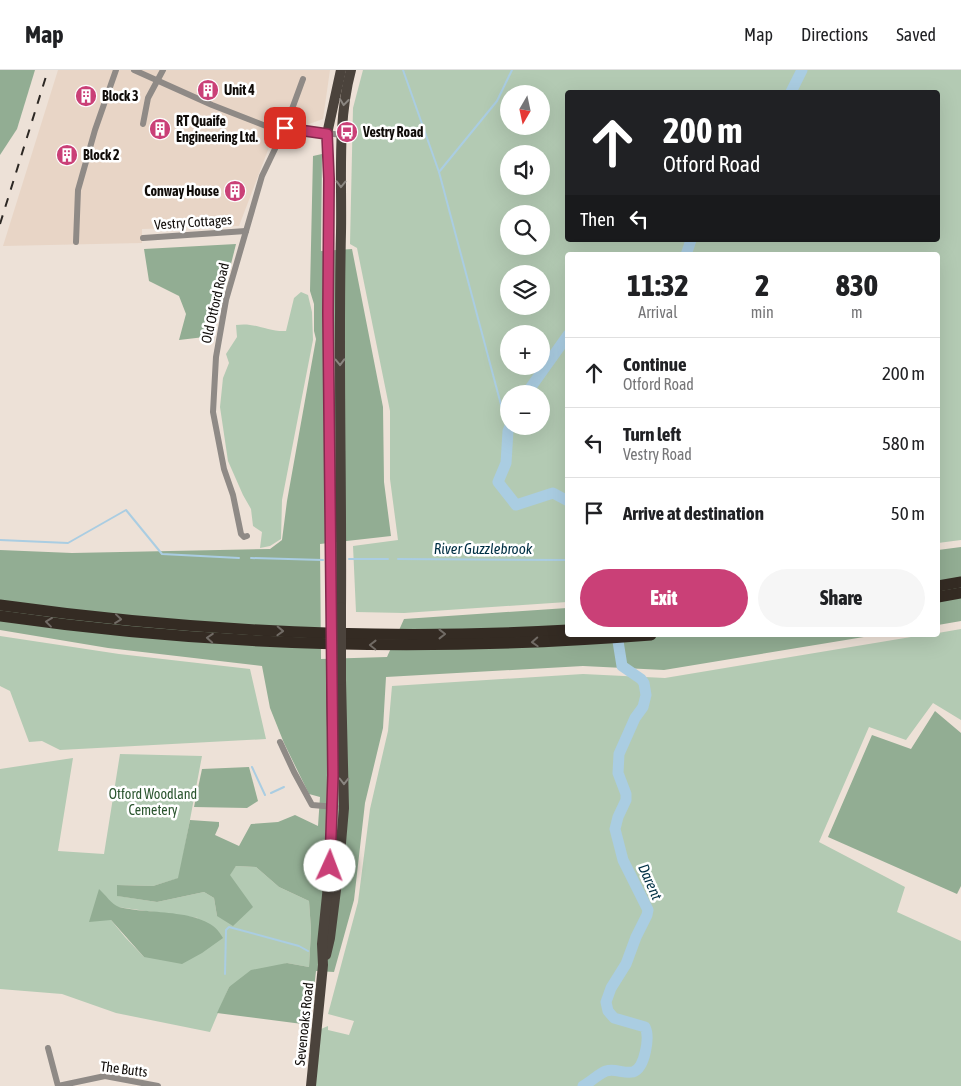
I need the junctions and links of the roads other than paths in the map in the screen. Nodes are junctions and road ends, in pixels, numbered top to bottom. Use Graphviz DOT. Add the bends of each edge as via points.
graph roads {
  1 [pos="116,70"];
  2 [pos="134,70"];
  3 [pos="163,70"];
  4 [pos="341,70"];
  5 [pos="351,70"];
  6 [pos="303,79"];
  7 [pos="158,80"];
  8 [pos="143,124"];
  9 [pos="285,128"];
  10 [pos="327,134"];
  11 [pos="342,135"];
  12 [pos="246,232"];
  13 [pos="143,238"];
  14 [pos="76,242"];
  15 [pos="247,536"];
  16 [pos="961,582"];
  17 [pos="940,586"];
  18 [pos="961,593"];
  19 [pos="940,597"];
  20 [pos="0,605"];
  21 [pos="336,606"];
  22 [pos="0,616"];
  23 [pos="565,630"];
  24 [pos="618,637"];
  25 [pos="336,680"];
  26 [pos="280,742"];
  27 [pos="332,806"];
  28 [pos="344,808"];
  29 [pos="323,965"];
  30 [pos="48,1048"];
  31 [pos="58,1086"];
  32 [pos="158,1086"];
  33 [pos="312,1086"];
  1 -- 14 [label="street" via="78,190"];
  2 -- 7 [label="street"];
  3 -- 7 [label="street"];
  4 -- 10 [label="main road"];
  5 -- 11 [label="main road, one-way" via="344,100"];
  6 -- 9 [label="street, Old Otford Road"];
  7 -- 8 [label="street" via="148,98"];
  7 -- 9 [label="street" via="271,128"];
  9 -- 10 [label="street"];
  9 -- 12 [label="street, Old Otford Road" via="262,176"];
  10 -- 11 [label="street"];
  10 -- 21 [label="main road"];
  11 -- 21 [label="main road, one-way"];
  12 -- 13 [label="street, Vestry Cottages"];
  12 -- 15 [label="street, Old Otford Road" via="220,329 213,412 240,531"];
  16 -- 17 [label="highway"];
  18 -- 19 [label="highway"];
  20 -- 23 [label="highway, one-way" via="126,620 276,631 421,634"];
  21 -- 25 [label="main road, bridge"];
  24 -- 22 [label="highway, one-way" via="427,645 297,643 134,632"];
  25 -- 27 [label="main road, Sevenoaks Road"];
  25 -- 28 [label="main road, Sevenoaks Road, one-way"];
  26 -- 27 [label="street" via="312,805"];
  27 -- 28 [label="street"];
  27 -- 29 [label="main road, Sevenoaks Road"];
  28 -- 29 [label="main road, Sevenoaks Road" via="330,938"];
  29 -- 33 [label="main road, Sevenoaks Road"];
  30 -- 31 [label="street"];
  31 -- 32 [label="street, The Butts" via="104,1076"];
}
